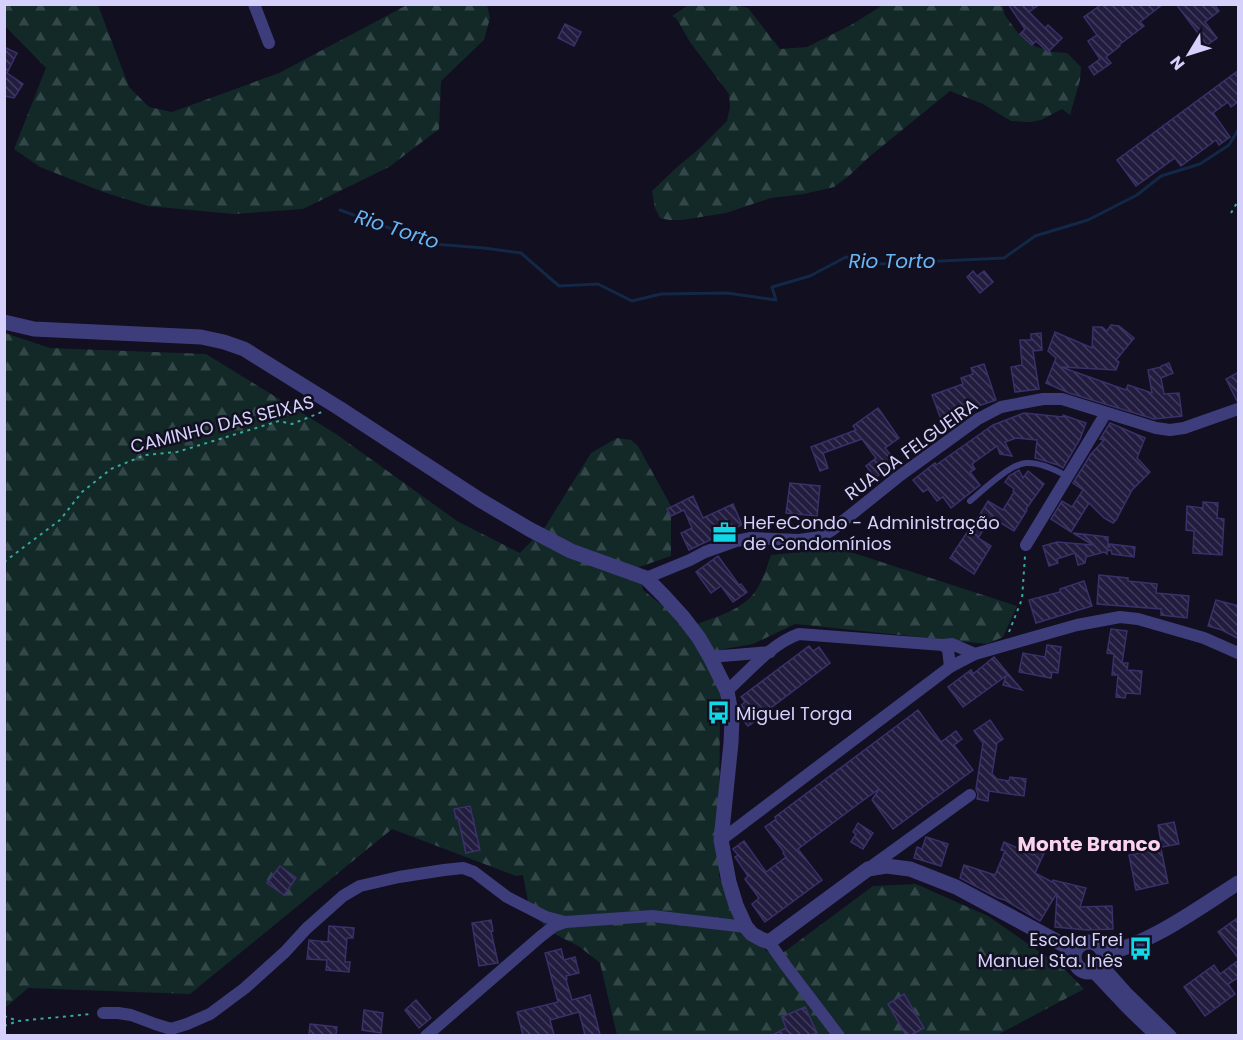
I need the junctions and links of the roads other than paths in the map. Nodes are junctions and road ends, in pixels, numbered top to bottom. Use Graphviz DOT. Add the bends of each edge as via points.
graph roads {
  1 [pos="254,4"];
  2 [pos="269,43"];
  3 [pos="4,322"];
  4 [pos="1239,409"];
  5 [pos="1106,413"];
  6 [pos="1068,476"];
  7 [pos="970,501"];
  8 [pos="1026,544"];
  9 [pos="646,578"];
  10 [pos="943,645"];
  11 [pos="770,652"];
  12 [pos="1239,653"];
  13 [pos="975,654"];
  14 [pos="710,657"];
  15 [pos="950,667"];
  16 [pos="727,691"];
  17 [pos="970,795"];
  18 [pos="721,840"];
  19 [pos="868,869"];
  20 [pos="1239,884"];
  21 [pos="565,922"];
  22 [pos="746,927"];
  23 [pos="769,942"];
  24 [pos="1075,951"];
  25 [pos="1100,963"];
  26 [pos="103,1013"];
  27 [pos="426,1035"];
  28 [pos="839,1035"];
  29 [pos="1156,1035"];
  30 [pos="1171,1035"];
  1 -- 2 [label="street"];
  3 -- 9 [label="street" via="34,329 201,337 244,349 529,529 571,551"];
  4 -- 5 [label="street, RUA DA FELGUEIRA" via="1170,430"];
  5 -- 6 [label="street"];
  5 -- 9 [label="street, RUA DA FELGUEIRA" via="1062,399 1001,406 820,537 736,540"];
  6 -- 7 [label="lane" via="1053,468 1025,463 1008,470"];
  6 -- 8 [label="street"];
  9 -- 14 [label="street" via="683,617"];
  10 -- 11 [label="street" via="799,634"];
  10 -- 13 [label="street" via="952,644"];
  10 -- 15 [label="street" via="948,649"];
  11 -- 14 [label="street"];
  11 -- 16 [label="street"];
  12 -- 13 [label="street" via="1204,638 1120,617"];
  13 -- 15 [label="street"];
  14 -- 16 [label="street"];
  15 -- 18 [label="street"];
  16 -- 18 [label="street" via="731,743"];
  17 -- 19 [label="street"];
  18 -- 22 [label="street" via="729,882"];
  19 -- 23 [label="street"];
  19 -- 24 [label="street" via="910,869 956,887"];
  20 -- 25 [label="street" via="1161,932 1116,951"];
  21 -- 22 [label="street" via="652,916"];
  21 -- 26 [label="street" via="517,903 463,868 399,877 360,886 343,896 245,988 210,1014 171,1029 131,1015"];
  21 -- 27 [label="street" via="540,937"];
  22 -- 23 [label="street"];
  23 -- 28 [label="street"];
  24 -- 25 [label="street" via="1073,960 1083,972"];
  24 -- 25 [label="street" via="1090,942 1099,946"];
  25 -- 29 [label="street" via="1126,1007"];
  25 -- 30 [label="street"];
}
